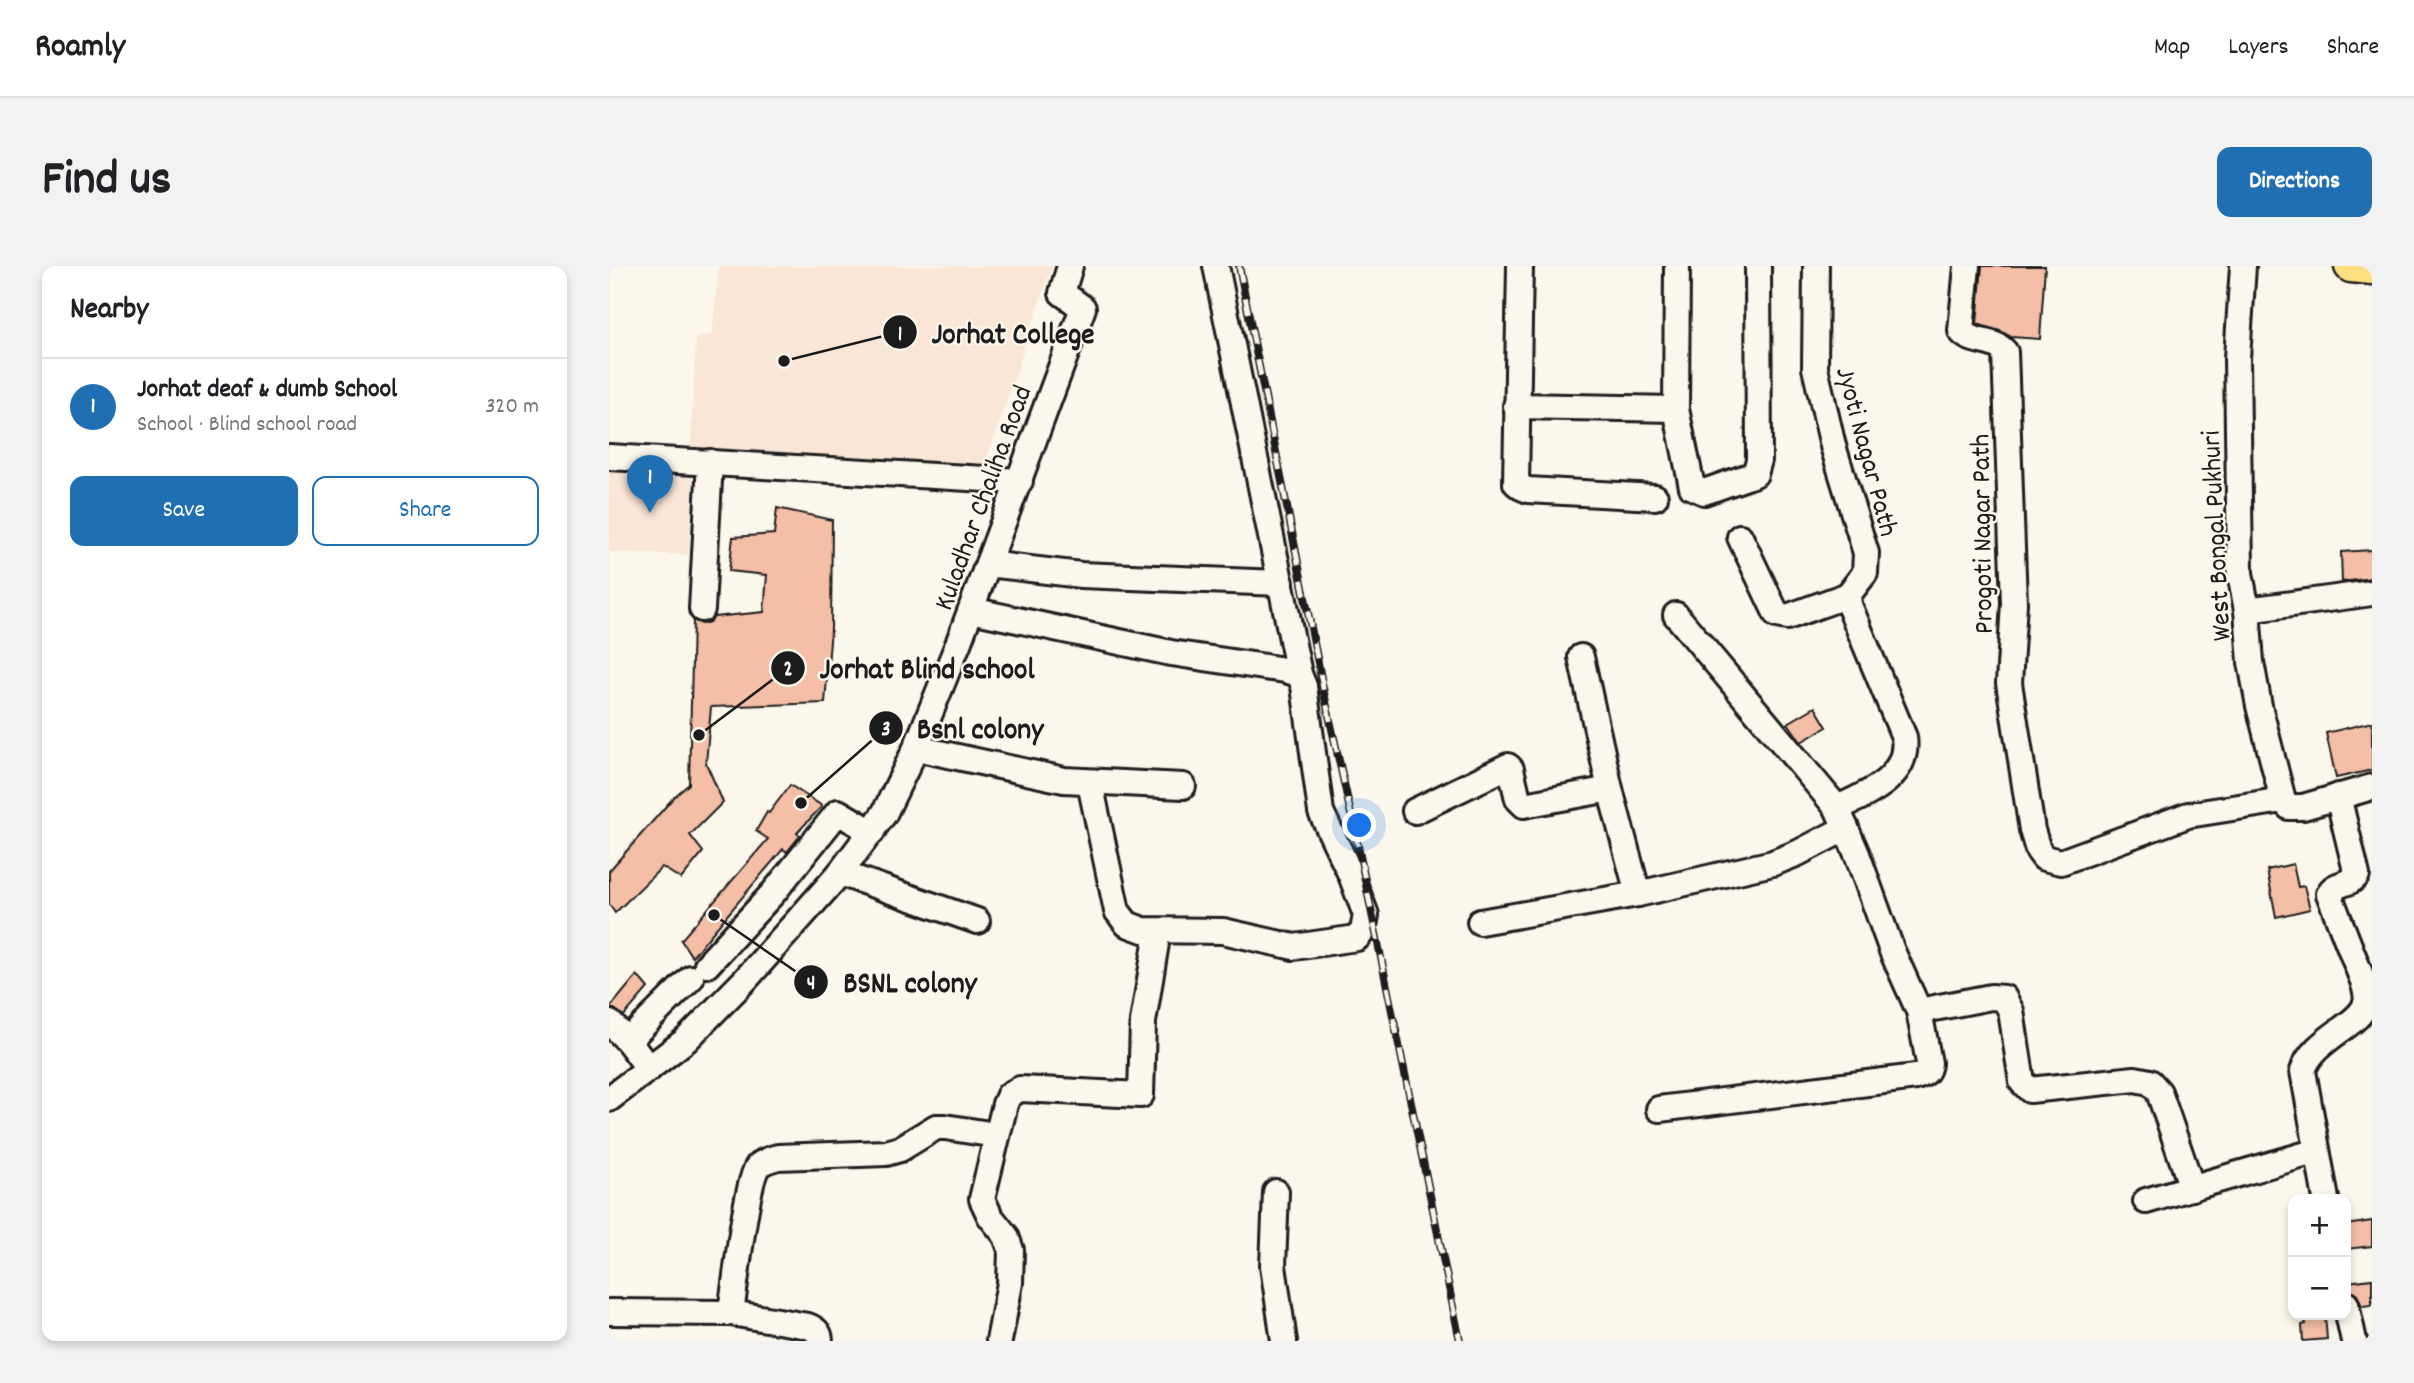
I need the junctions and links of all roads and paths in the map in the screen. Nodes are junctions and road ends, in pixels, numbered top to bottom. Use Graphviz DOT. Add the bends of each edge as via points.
graph roads {
  1 [pos="1070,266"];
  2 [pos="1216,266"];
  3 [pos="1520,266"];
  4 [pos="1677,266"];
  5 [pos="1758,266"];
  6 [pos="1816,266"];
  7 [pos="1966,266"];
  8 [pos="2243,266"];
  9 [pos="2351,266"];
  10 [pos="2372,268"];
  11 [pos="1516,405"];
  12 [pos="1676,409"];
  13 [pos="609,457"];
  14 [pos="710,462"];
  15 [pos="1020,481"];
  16 [pos="1655,497"];
  17 [pos="1740,537"];
  18 [pos="988,564"];
  19 [pos="1281,583"];
  20 [pos="2372,593"];
  21 [pos="1848,595"];
  22 [pos="702,608"];
  23 [pos="971,610"];
  24 [pos="2247,610"];
  25 [pos="1676,615"];
  26 [pos="1581,657"];
  27 [pos="1299,674"];
  28 [pos="916,748"];
  29 [pos="1090,783"];
  30 [pos="1183,786"];
  31 [pos="2372,787"];
  32 [pos="1611,789"];
  33 [pos="2338,796"];
  34 [pos="2283,800"];
  35 [pos="1415,811"];
  36 [pos="1842,818"];
  37 [pos="872,832"];
  38 [pos="840,873"];
  39 [pos="1639,894"];
  40 [pos="977,921"];
  41 [pos="1480,922"];
  42 [pos="1158,931"];
  43 [pos="1919,1011"];
  44 [pos="609,1024"];
  45 [pos="628,1041"];
  46 [pos="649,1069"];
  47 [pos="609,1099"];
  48 [pos="1659,1109"];
  49 [pos="996,1135"];
  50 [pos="2317,1151"];
  51 [pos="2192,1188"];
  52 [pos="1276,1192"];
  53 [pos="2325,1194"];
  54 [pos="2146,1201"];
  55 [pos="609,1312"];
  56 [pos="731,1313"];
  57 [pos="2349,1320"];
  58 [pos="820,1341"];
  59 [pos="999,1341"];
  60 [pos="1284,1341"];
  61 [pos="2354,1341"];
  1 -- 15 [label="street, Kuladhar Chaliha Road" via="1062,293 1083,308"];
  2 -- 19 [label="street"];
  3 -- 11 [label="street"];
  4 -- 12 [label="street"];
  5 -- 12 [label="street" via="1759,460 1755,474 1704,492 1692,487"];
  6 -- 21 [label="street, Jyoti Nagar Path" via="1815,368 1866,553 1865,573"];
  7 -- 34 [label="street, Progoti Nagar Path" via="1961,331 2005,352 2014,603 2010,683 2038,850 2044,858 2061,862 2188,815"];
  8 -- 24 [label="street, West Bongal Pukhuri" via="2237,358 2240,557"];
  9 -- 10 [label="main road"];
  11 -- 12 [label="street"];
  11 -- 16 [label="street" via="1515,475 1521,488"];
  13 -- 14 [label="street"];
  14 -- 15 [label="street"];
  14 -- 22 [label="street"];
  15 -- 18 [label="street, Kuladhar Chaliha Road"];
  17 -- 21 [label="street" via="1777,615 1787,617"];
  18 -- 19 [label="street" via="1081,575"];
  18 -- 23 [label="street, Kuladhar Chaliha Road"];
  19 -- 27 [label="street"];
  20 -- 24 [label="street"];
  21 -- 36 [label="street" via="1906,747 1904,761"];
  23 -- 27 [label="street" via="1133,646"];
  23 -- 28 [label="street, Kuladhar Chaliha Road"];
  24 -- 34 [label="street, West Bongal Pukhuri" via="2259,706"];
  25 -- 36 [label="street"];
  26 -- 32 [label="street"];
  27 -- 42 [label="street" via="1321,812 1366,915 1363,932 1357,938 1294,947 1223,931"];
  28 -- 29 [label="street"];
  28 -- 37 [label="street, Kuladhar Chaliha Road"];
  29 -- 30 [label="street"];
  29 -- 42 [label="street" via="1117,911 1127,924"];
  31 -- 33 [label="street"];
  32 -- 35 [label="street" via="1524,805 1509,766"];
  32 -- 39 [label="street"];
  33 -- 34 [label="street" via="2296,807"];
  33 -- 50 [label="street" via="2357,875 2330,890 2329,899 2363,981 2366,1003 2306,1060 2303,1071"];
  36 -- 39 [label="street" via="1798,853 1773,863"];
  36 -- 43 [label="street"];
  37 -- 38 [label="street, Kuladhar Chaliha Road"];
  37 -- 45 [label="street" via="838,812 699,972"];
  38 -- 40 [label="street"];
  38 -- 46 [label="street, Kuladhar Chaliha Road" via="714,1012"];
  39 -- 41 [label="street"];
  42 -- 49 [label="street" via="1143,1022 1141,1095 1020,1089 1009,1096"];
  43 -- 48 [label="street" via="1930,1063 1924,1074"];
  43 -- 51 [label="street" via="2004,998 2011,1011 2022,1082 2030,1090 2135,1079 2150,1082 2159,1092"];
  44 -- 45 [label="street"];
  45 -- 46 [label="street"];
  46 -- 47 [label="street, Kuladhar Chaliha Road"];
  49 -- 56 [label="street" via="936,1127 886,1153 778,1157 758,1166 750,1189"];
  49 -- 59 [label="street" via="982,1199 1011,1250"];
  50 -- 51 [label="street"];
  50 -- 53 [label="street"];
  51 -- 54 [label="street"];
  52 -- 60 [label="street" via="1273,1266"];
  55 -- 56 [label="street"];
  56 -- 58 [label="street" via="808,1326 816,1329"];
  57 -- 61 [label="street"];
}
